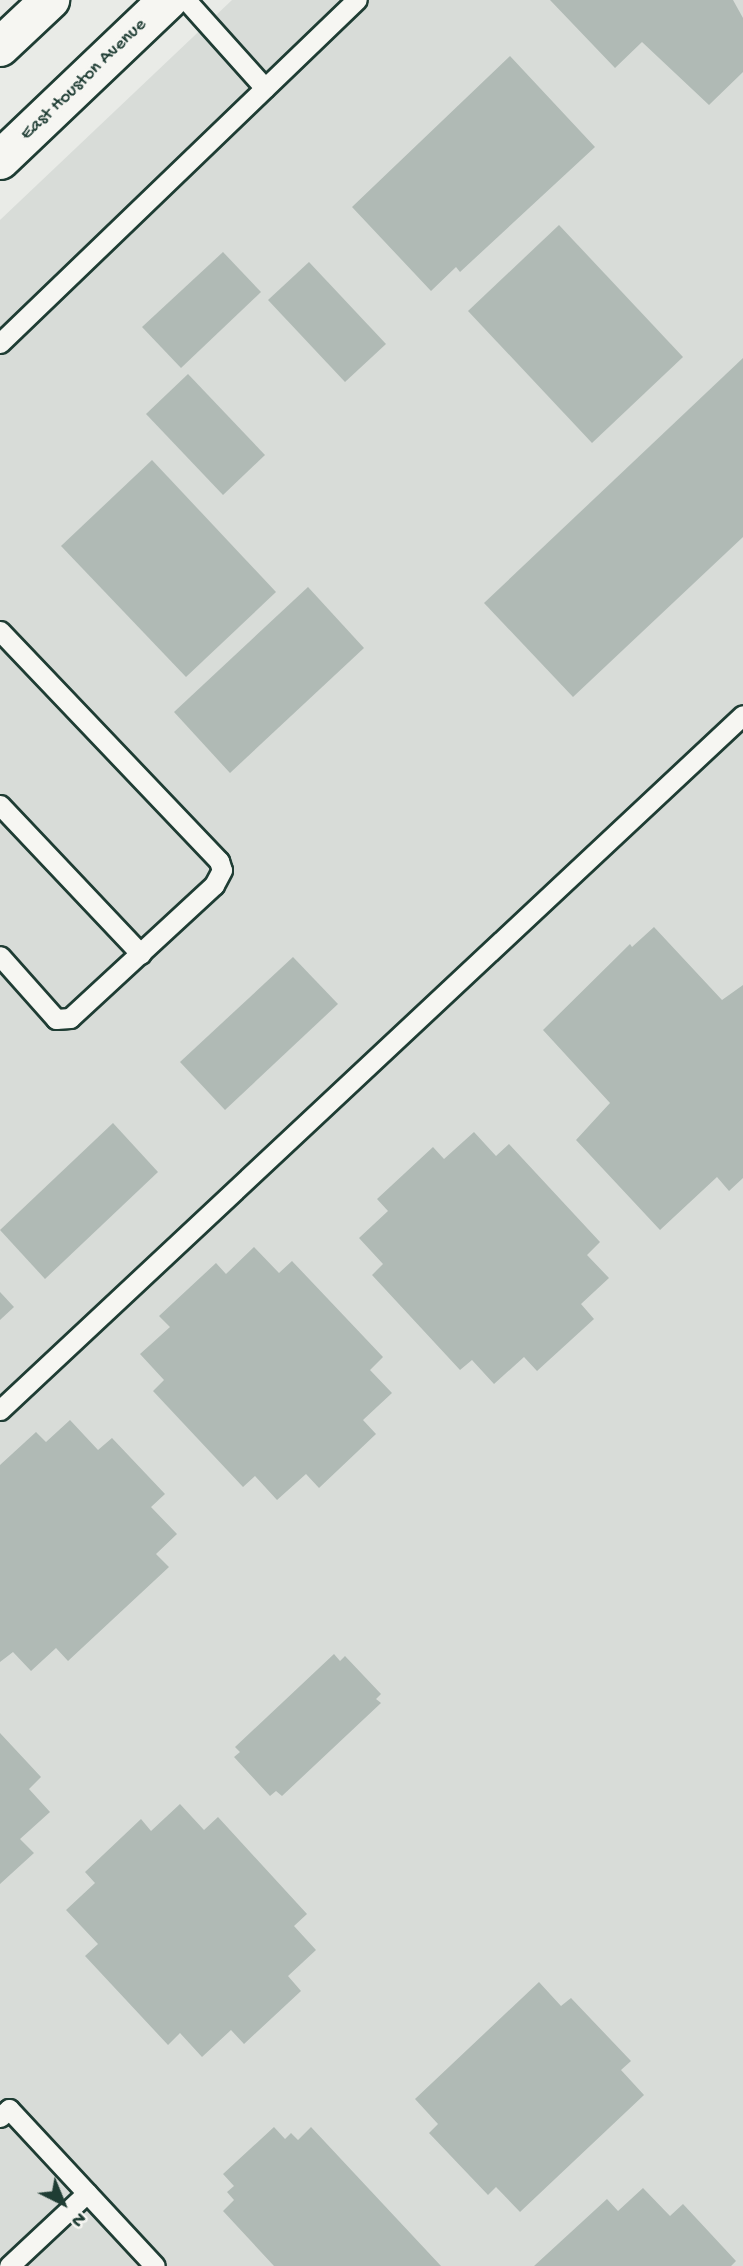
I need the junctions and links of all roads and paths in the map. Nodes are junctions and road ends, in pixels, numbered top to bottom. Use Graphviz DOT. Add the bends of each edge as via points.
graph roads {
  1 [pos="50,0"];
  2 [pos="169,0"];
  3 [pos="186,0"];
  4 [pos="357,0"];
  5 [pos="0,47"];
  6 [pos="265,88"];
  7 [pos="0,160"];
  8 [pos="0,343"];
  9 [pos="0,631"];
  10 [pos="743,715"];
  11 [pos="0,805"];
  12 [pos="141,954"];
  13 [pos="0,956"];
  14 [pos="0,1410"];
  15 [pos="4,2113"];
  16 [pos="87,2193"];
  17 [pos="9,2266"];
  18 [pos="155,2266"];
  1 -- 5 [label="main road"];
  2 -- 7 [label="main road, East Houston Avenue"];
  3 -- 6 [label="lane"];
  4 -- 6 [label="lane"];
  6 -- 8 [label="lane"];
  9 -- 12 [label="lane" via="219,861 222,870 214,885"];
  10 -- 14 [label="lane"];
  11 -- 12 [label="lane"];
  12 -- 13 [label="lane" via="84,1008 70,1018 56,1019"];
  15 -- 16 [label="lane"];
  16 -- 17 [label="lane"];
  16 -- 18 [label="lane"];
}
